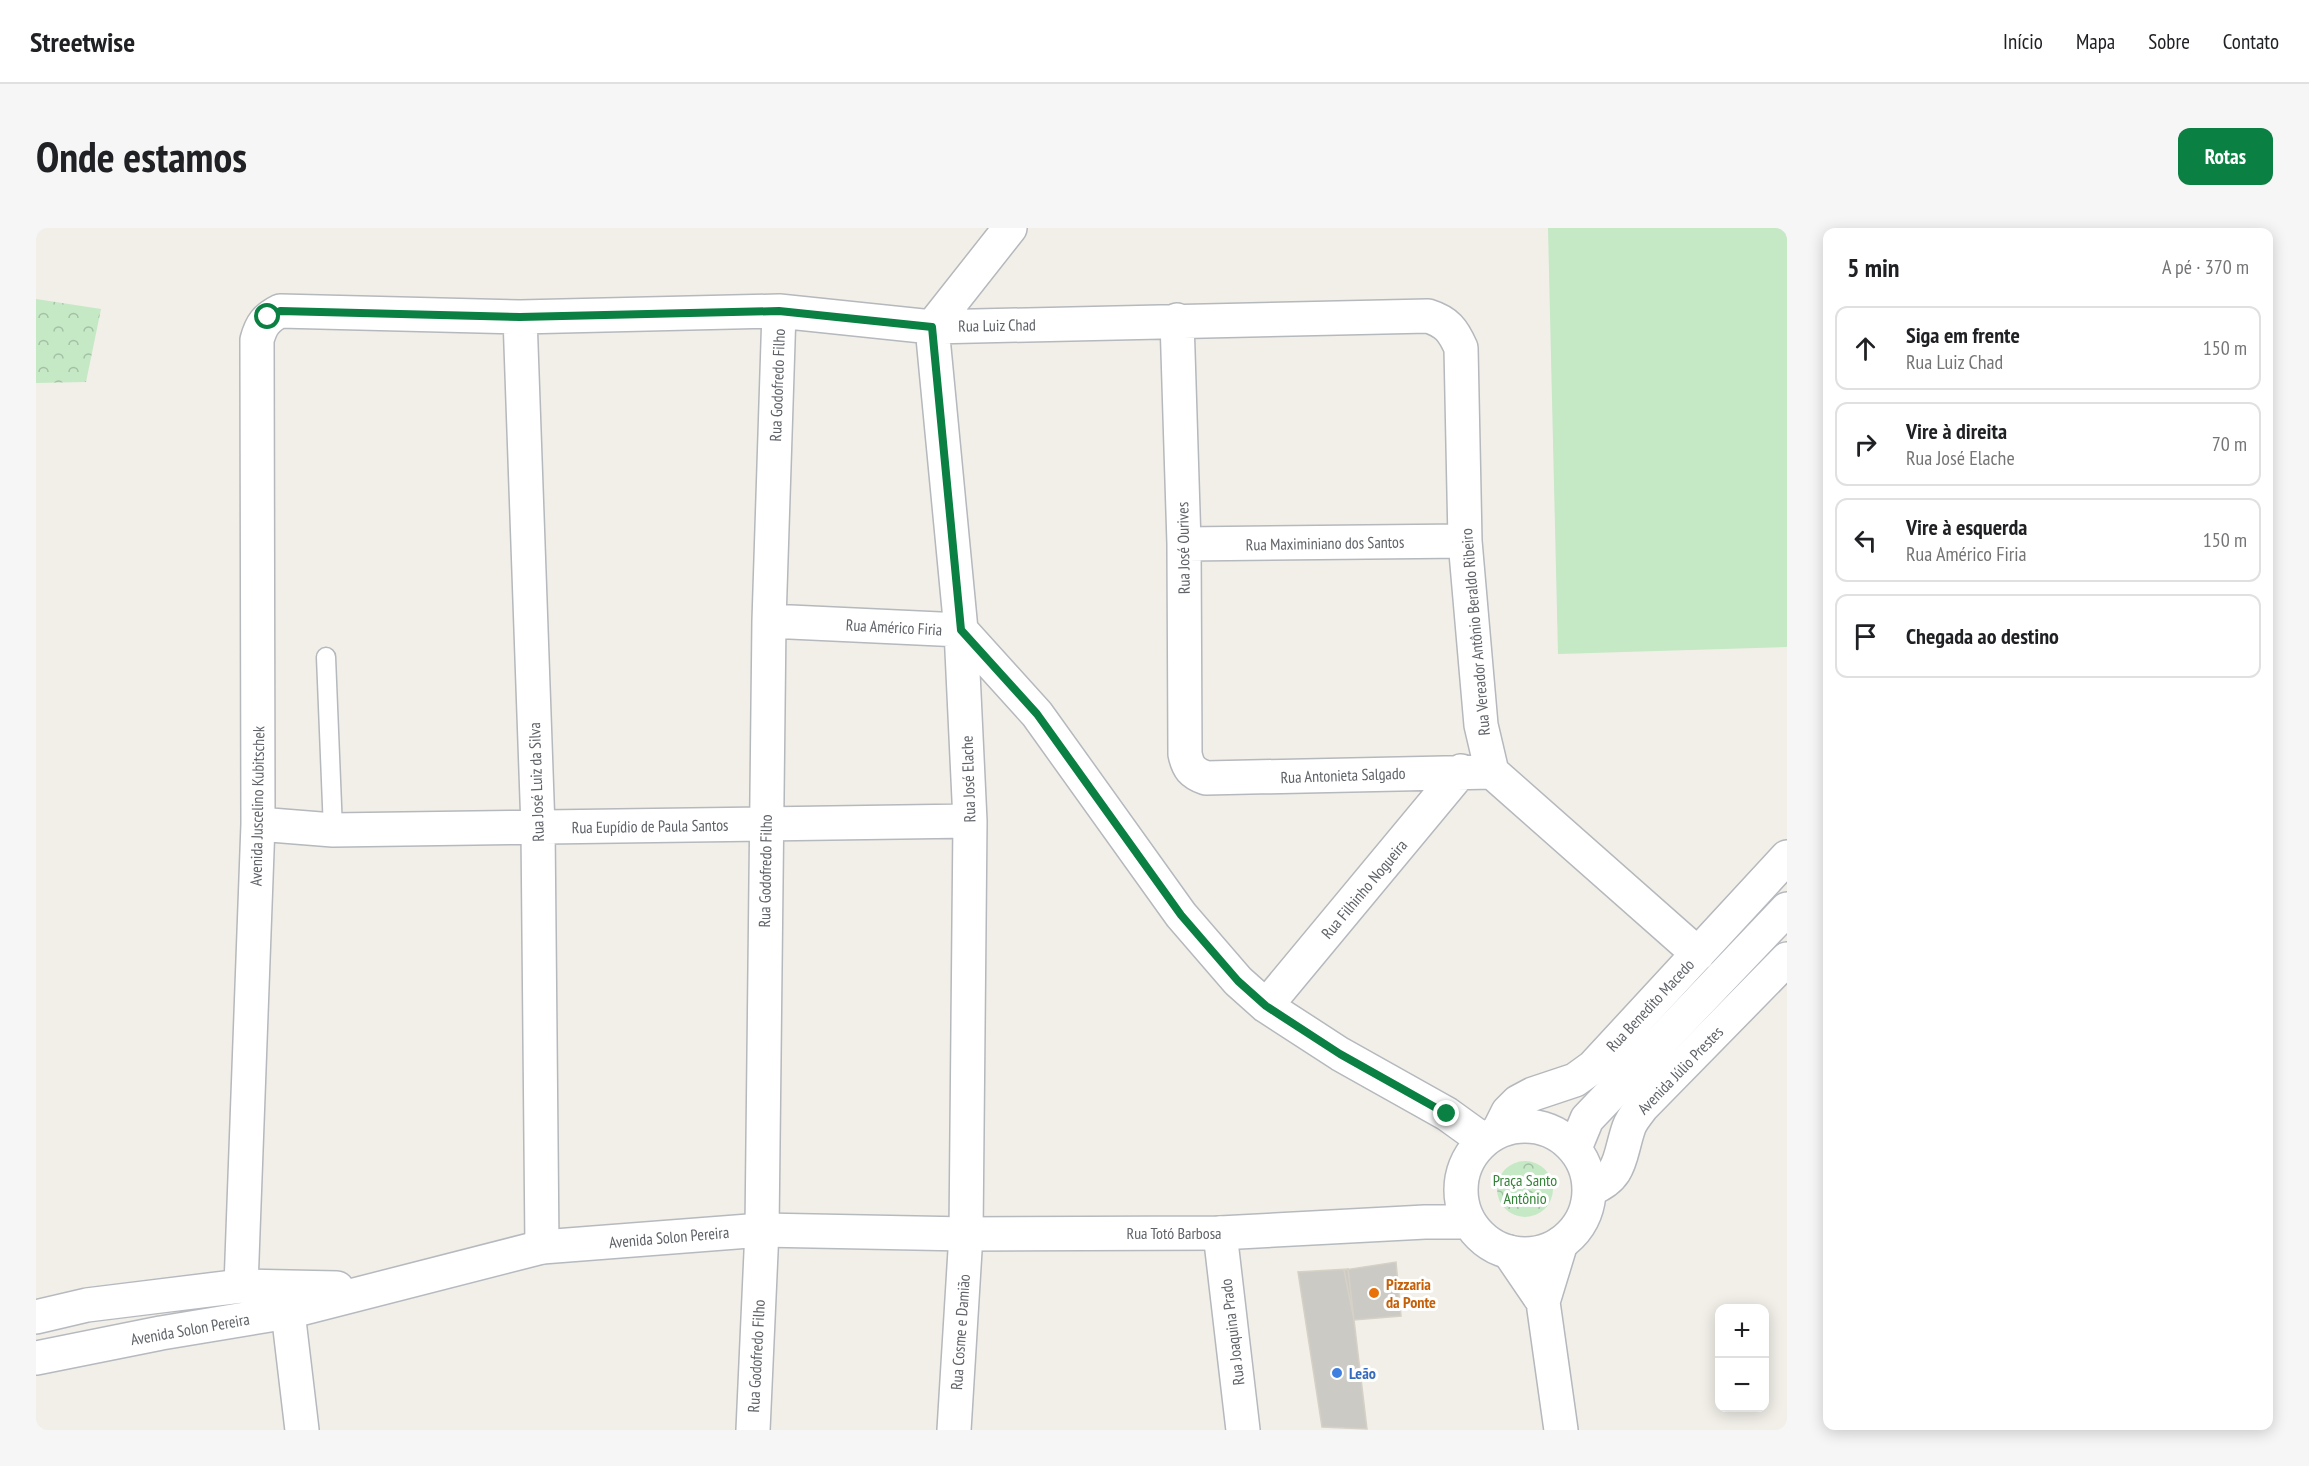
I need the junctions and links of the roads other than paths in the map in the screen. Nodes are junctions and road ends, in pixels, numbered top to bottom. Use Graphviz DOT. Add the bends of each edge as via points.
graph roads {
  1 [pos="1010,228"];
  2 [pos="779,311"];
  3 [pos="520,317"];
  4 [pos="1177,320"];
  5 [pos="261,327"];
  6 [pos="932,327"];
  7 [pos="1450,327"];
  8 [pos="1465,541"];
  9 [pos="1184,544"];
  10 [pos="769,621"];
  11 [pos="961,630"];
  12 [pos="327,657"];
  13 [pos="1476,772"];
  14 [pos="1194,774"];
  15 [pos="970,821"];
  16 [pos="258,824"];
  17 [pos="766,825"];
  18 [pos="538,828"];
  19 [pos="333,830"];
  20 [pos="1787,857"];
  21 [pos="1787,909"];
  22 [pos="1698,954"];
  23 [pos="1787,959"];
  24 [pos="1266,1006"];
  25 [pos="1572,1133"];
  26 [pos="1491,1135"];
  27 [pos="1461,1179"];
  28 [pos="1590,1189"];
  29 [pos="1468,1222"];
  30 [pos="1383,1224"];
  31 [pos="762,1230"];
  32 [pos="1220,1233"];
  33 [pos="966,1234"];
  34 [pos="1561,1243"];
  35 [pos="542,1247"];
  36 [pos="1509,1252"];
  37 [pos="241,1286"];
  38 [pos="378,1289"];
  39 [pos="1543,1302"];
  40 [pos="288,1312"];
  41 [pos="36,1317"];
  42 [pos="36,1358"];
  43 [pos="302,1430"];
  44 [pos="753,1430"];
  45 [pos="954,1430"];
  46 [pos="1244,1430"];
  47 [pos="1560,1430"];
  1 -- 6 [label="street"];
  2 -- 3 [label="street, Rua Luiz Chad"];
  2 -- 6 [label="street, Rua Luiz Chad"];
  2 -- 10 [label="street, Rua Godofredo Filho"];
  3 -- 5 [label="street, Rua Luiz Chad" via="280,311 268,317"];
  3 -- 18 [label="street, Rua José Luiz da Silva"];
  4 -- 6 [label="street, Rua Luiz Chad"];
  4 -- 7 [label="street, Rua Luiz Chad" via="1428,316"];
  4 -- 9 [label="street, Rua José Ourives"];
  5 -- 16 [label="street, Avenida Juscelino Kubitschek" via="256,359"];
  6 -- 11 [label="street, Rua José Elache"];
  7 -- 8 [label="street, Rua Vereador Antônio Beraldo Ribeiro" via="1461,348"];
  8 -- 9 [label="street, Rua Maximiniano dos Santos"];
  8 -- 13 [label="street, Rua Vereador Antônio Beraldo Ribeiro" via="1481,725"];
  9 -- 14 [label="street, Rua José Ourives" via="1185,754"];
  10 -- 11 [label="street, Rua Américo Firia"];
  10 -- 17 [label="street, Rua Godofredo Filho"];
  11 -- 15 [label="street, Rua José Elache"];
  11 -- 24 [label="street, Rua Américo Firia" via="1037,714 1181,915 1238,981"];
  12 -- 19 [label="lane"];
  13 -- 14 [label="street, Rua Antonieta Salgado" via="1217,778"];
  13 -- 22 [label="street"];
  13 -- 24 [label="street, Rua Filhinho Nogueira"];
  15 -- 17 [label="street, Rua Eupídio de Paula Santos"];
  15 -- 33 [label="street, Rua José Elache"];
  16 -- 19 [label="street, Rua Eupídio de Paula Santos"];
  16 -- 37 [label="street, Avenida Juscelino Kubitschek"];
  17 -- 18 [label="street, Rua Eupídio de Paula Santos"];
  17 -- 31 [label="street, Rua Godofredo Filho"];
  18 -- 19 [label="street, Rua Eupídio de Paula Santos"];
  18 -- 35 [label="street, Rua José Luiz da Silva"];
  20 -- 22 [label="street, Rua Benedito Macedo"];
  21 -- 25 [label="street, Avenida Júlio Prestes"];
  22 -- 26 [label="street, Rua Benedito Macedo" via="1593,1067 1575,1080 1518,1102"];
  23 -- 28 [label="street, Avenida Júlio Prestes" via="1642,1107 1631,1123 1614,1172"];
  24 -- 26 [label="street, Rua Américo Firia" via="1340,1054"];
  25 -- 26 [label="street" via="1524,1125"];
  25 -- 28 [label="street"];
  26 -- 27 [label="street" via="1468,1160"];
  27 -- 29 [label="street" via="1460,1195"];
  27 -- 30 [label="street, Rua Totó Barbosa"];
  28 -- 34 [label="street" via="1581,1220"];
  29 -- 30 [label="street, Rua Totó Barbosa"];
  29 -- 36 [label="street" via="1490,1244"];
  30 -- 32 [label="street, Rua Totó Barbosa"];
  31 -- 33 [label="street, Avenida Solon Pereira"];
  31 -- 35 [label="street, Avenida Solon Pereira"];
  31 -- 44 [label="street, Rua Godofredo Filho"];
  32 -- 33 [label="street, Rua Totó Barbosa"];
  32 -- 46 [label="street, Rua Joaquina Prado"];
  33 -- 45 [label="street, Rua Cosme e Damião"];
  34 -- 36 [label="street" via="1535,1253"];
  34 -- 39 [label="street"];
  35 -- 38 [label="street, Avenida Solon Pereira"];
  36 -- 39 [label="street"];
  37 -- 38 [label="street, Avenida Solon Pereira"];
  37 -- 41 [label="street, Avenida Solon Pereira" via="87,1305"];
  38 -- 40 [label="street, Avenida Solon Pereira"];
  39 -- 47 [label="street"];
  40 -- 42 [label="street, Avenida Solon Pereira"];
  40 -- 43 [label="street"];
}
